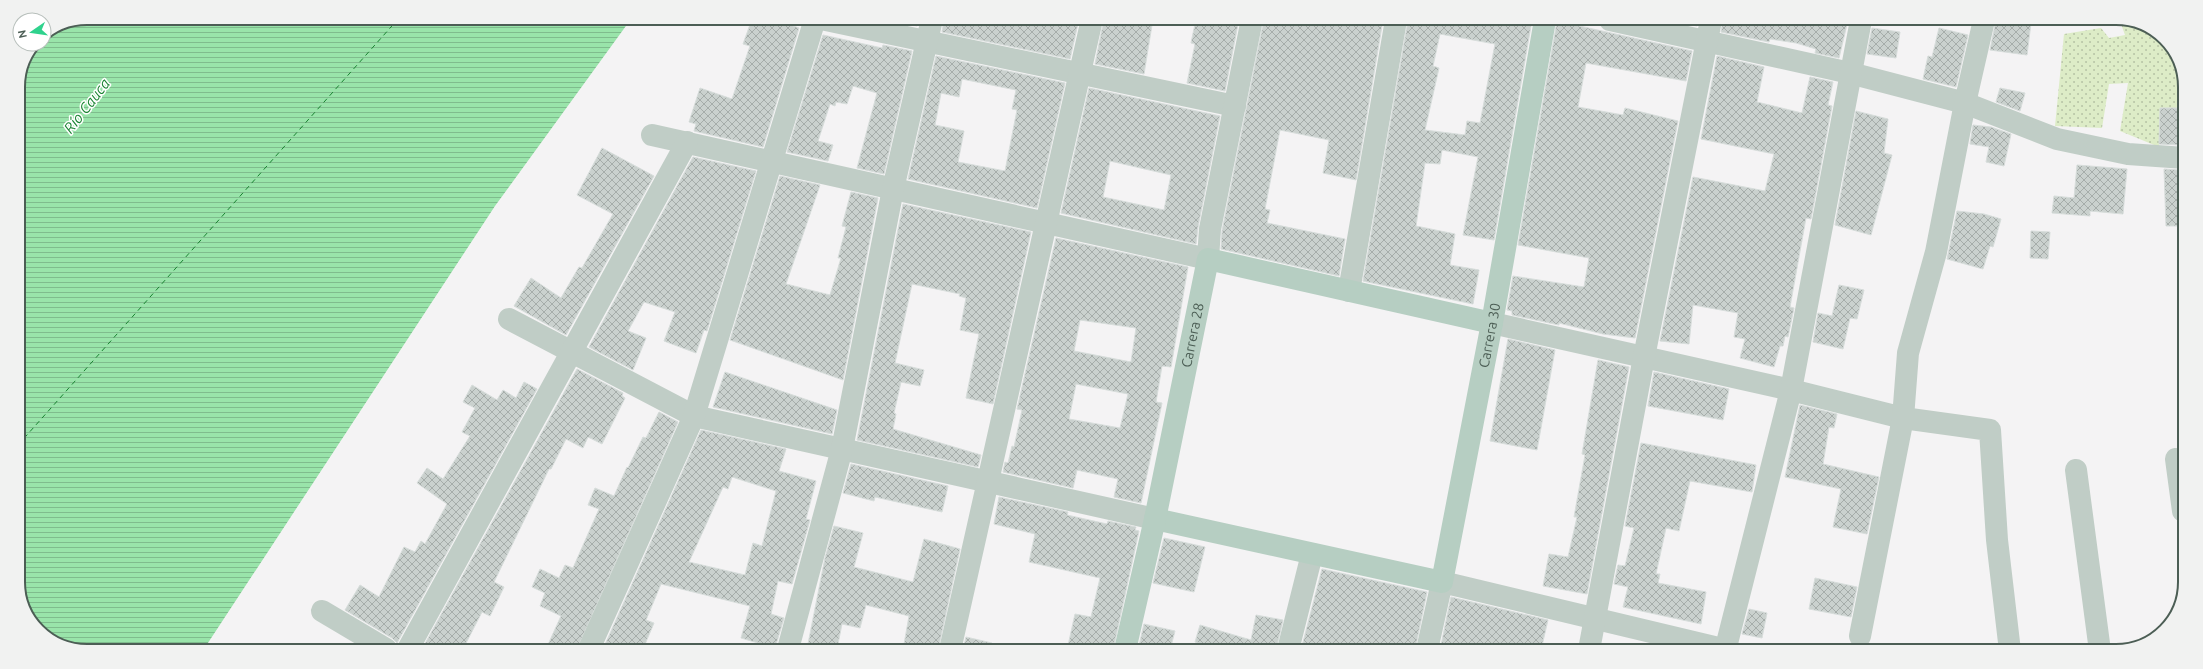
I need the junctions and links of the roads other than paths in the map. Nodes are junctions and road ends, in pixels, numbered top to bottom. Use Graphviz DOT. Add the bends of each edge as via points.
graph roads {
  1 [pos="813,25"];
  2 [pos="850,25"];
  3 [pos="931,25"];
  4 [pos="1091,25"];
  5 [pos="1251,25"];
  6 [pos="1395,25"];
  7 [pos="1544,25"];
  8 [pos="1660,25"];
  9 [pos="1860,25"];
  10 [pos="1983,25"];
  11 [pos="1709,30"];
  12 [pos="927,41"];
  13 [pos="1850,73"];
  14 [pos="1080,74"];
  15 [pos="1965,103"];
  16 [pos="1235,106"];
  17 [pos="652,135"];
  18 [pos="687,142"];
  19 [pos="2178,158"];
  20 [pos="772,162"];
  21 [pos="894,189"];
  22 [pos="1046,223"];
  23 [pos="1208,259"];
  24 [pos="1349,291"];
  25 [pos="509,319"];
  26 [pos="1492,323"];
  27 [pos="571,351"];
  28 [pos="1644,357"];
  29 [pos="1791,390"];
  30 [pos="694,416"];
  31 [pos="1902,418"];
  32 [pos="842,449"];
  33 [pos="2176,459"];
  34 [pos="2076,470"];
  35 [pos="2178,474"];
  36 [pos="988,481"];
  37 [pos="1155,519"];
  38 [pos="1312,554"];
  39 [pos="1442,582"];
  40 [pos="322,611"];
  41 [pos="1596,617"];
  42 [pos="1860,636"];
  43 [pos="378,644"];
  44 [pos="411,644"];
  45 [pos="591,644"];
  46 [pos="789,644"];
  47 [pos="951,644"];
  48 [pos="1126,644"];
  49 [pos="1290,644"];
  50 [pos="1428,644"];
  51 [pos="1590,644"];
  52 [pos="1703,644"];
  53 [pos="1728,644"];
  54 [pos="2009,644"];
  55 [pos="2099,644"];
  1 -- 20 [label="street"];
  2 -- 12 [label="street"];
  3 -- 12 [label="street"];
  4 -- 14 [label="street"];
  5 -- 16 [label="street, Carrera 28"];
  6 -- 24 [label="street"];
  7 -- 26 [label="main road, Carrera 30"];
  8 -- 11 [label="street"];
  9 -- 13 [label="street"];
  10 -- 15 [label="street"];
  11 -- 13 [label="street"];
  11 -- 28 [label="street"];
  12 -- 14 [label="street"];
  12 -- 21 [label="street"];
  13 -- 15 [label="street"];
  13 -- 29 [label="street"];
  14 -- 16 [label="street"];
  14 -- 22 [label="street"];
  15 -- 19 [label="street" via="2056,139 2128,154"];
  15 -- 31 [label="street" via="1936,252 1908,353"];
  16 -- 23 [label="street, Carrera 28" via="1210,229"];
  17 -- 18 [label="street"];
  18 -- 20 [label="street"];
  18 -- 27 [label="street"];
  20 -- 21 [label="street"];
  20 -- 30 [label="street"];
  21 -- 22 [label="street"];
  21 -- 32 [label="street"];
  22 -- 23 [label="street"];
  22 -- 36 [label="street"];
  23 -- 24 [label="main road"];
  23 -- 37 [label="main road, Carrera 28"];
  24 -- 26 [label="main road"];
  25 -- 27 [label="street"];
  26 -- 28 [label="street"];
  26 -- 39 [label="main road, Carrera 30"];
  27 -- 30 [label="street"];
  27 -- 44 [label="street"];
  28 -- 29 [label="street"];
  28 -- 41 [label="street"];
  29 -- 31 [label="street"];
  29 -- 53 [label="street"];
  30 -- 32 [label="street"];
  30 -- 45 [label="street"];
  31 -- 42 [label="street"];
  31 -- 54 [label="street" via="1990,430 1997,540"];
  32 -- 36 [label="street"];
  32 -- 46 [label="street"];
  33 -- 35 [label="street"];
  34 -- 55 [label="street"];
  36 -- 37 [label="street"];
  36 -- 47 [label="street"];
  37 -- 38 [label="main road"];
  37 -- 48 [label="main road, Carrera 28"];
  38 -- 39 [label="main road"];
  38 -- 49 [label="street"];
  39 -- 41 [label="street"];
  39 -- 50 [label="street, Carrera 30"];
  40 -- 43 [label="street"];
  41 -- 51 [label="street"];
  41 -- 52 [label="street"];
}
